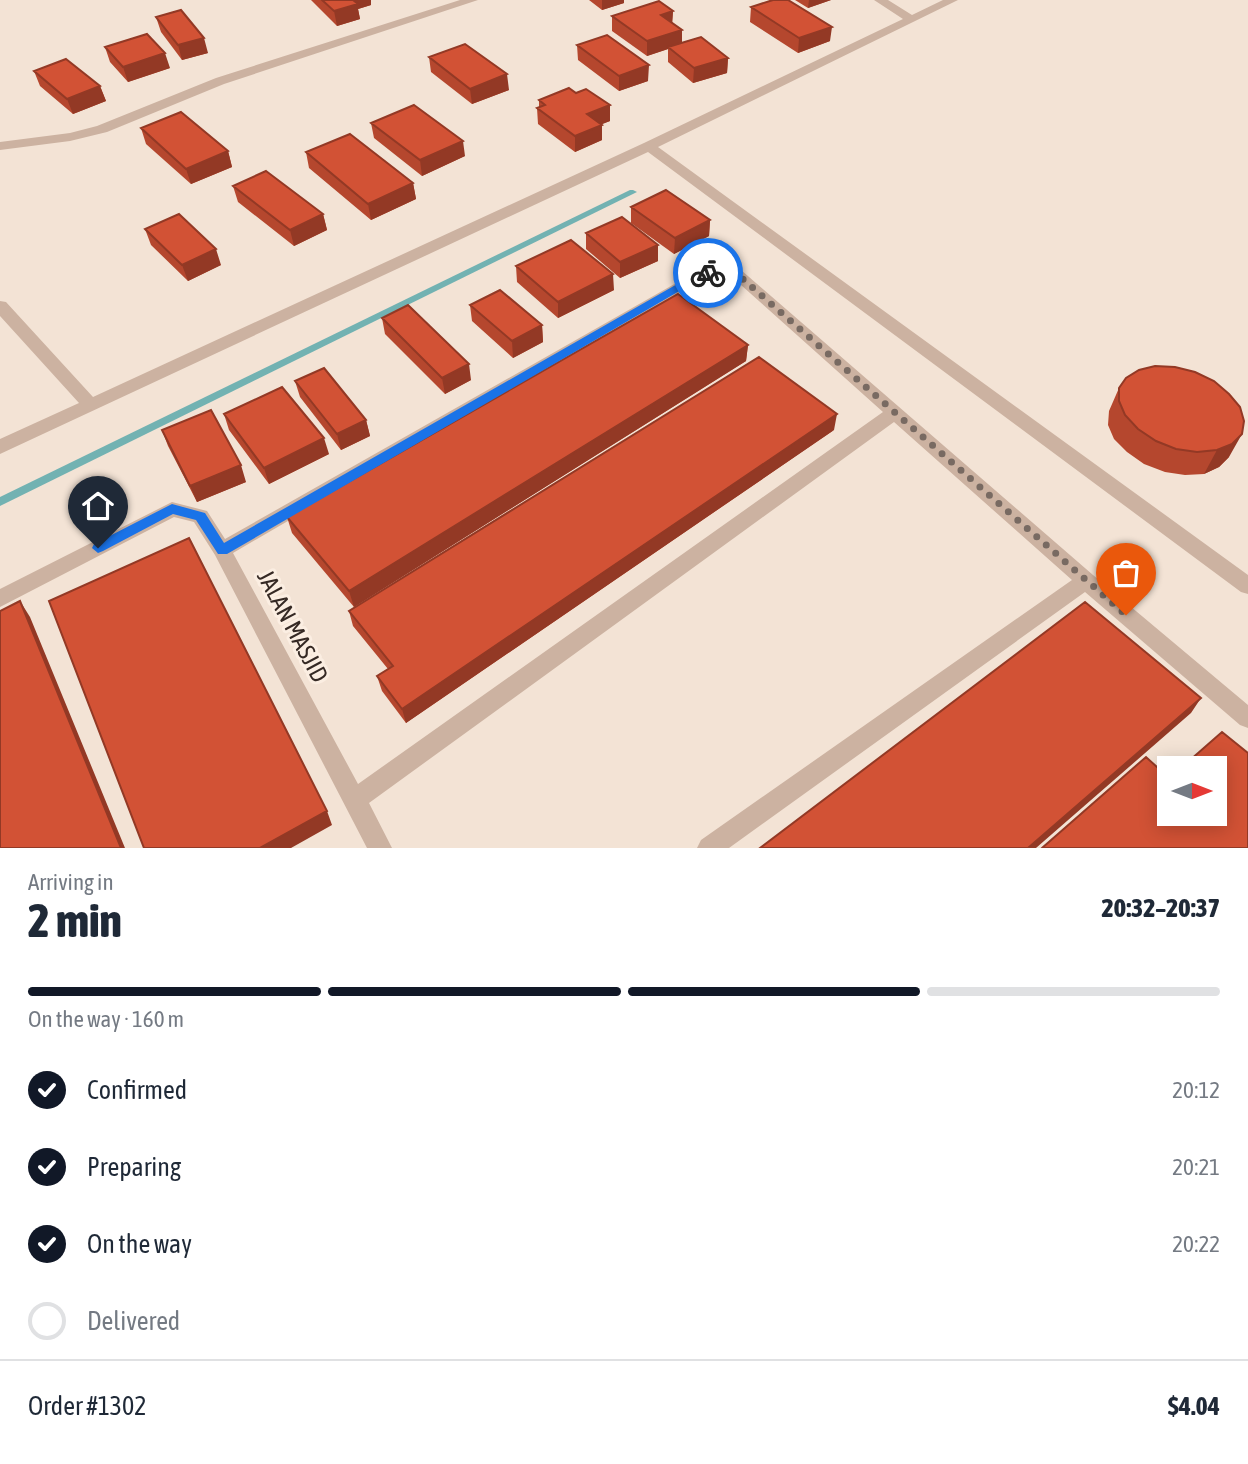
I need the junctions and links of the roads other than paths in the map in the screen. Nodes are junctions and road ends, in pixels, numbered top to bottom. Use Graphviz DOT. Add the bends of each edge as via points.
graph roads {
  1 [pos="472,0"];
  2 [pos="880,0"];
  3 [pos="952,0"];
  4 [pos="911,19"];
  5 [pos="0,146"];
  6 [pos="649,146"];
  7 [pos="0,306"];
  8 [pos="90,405"];
  9 [pos="896,411"];
  10 [pos="0,447"];
  11 [pos="222,550"];
  12 [pos="1086,581"];
  13 [pos="1248,586"];
  14 [pos="0,599"];
  15 [pos="1248,718"];
  16 [pos="356,799"];
  17 [pos="375,846"];
  18 [pos="709,848"];
  1 -- 5 [label="street" via="220,81 102,129"];
  2 -- 4 [label="street"];
  3 -- 4 [label="street"];
  4 -- 6 [label="street"];
  6 -- 8 [label="street"];
  6 -- 13 [label="street"];
  7 -- 8 [label="street"];
  8 -- 10 [label="street"];
  9 -- 11 [label="street" via="736,273 715,271 697,277"];
  9 -- 12 [label="street"];
  9 -- 16 [label="street"];
  11 -- 14 [label="street, JALAN MASJID" via="200,516 172,509"];
  11 -- 16 [label="street, JALAN MASJID"];
  12 -- 15 [label="street"];
  12 -- 18 [label="street"];
  16 -- 17 [label="street, JALAN MASJID"];
}
